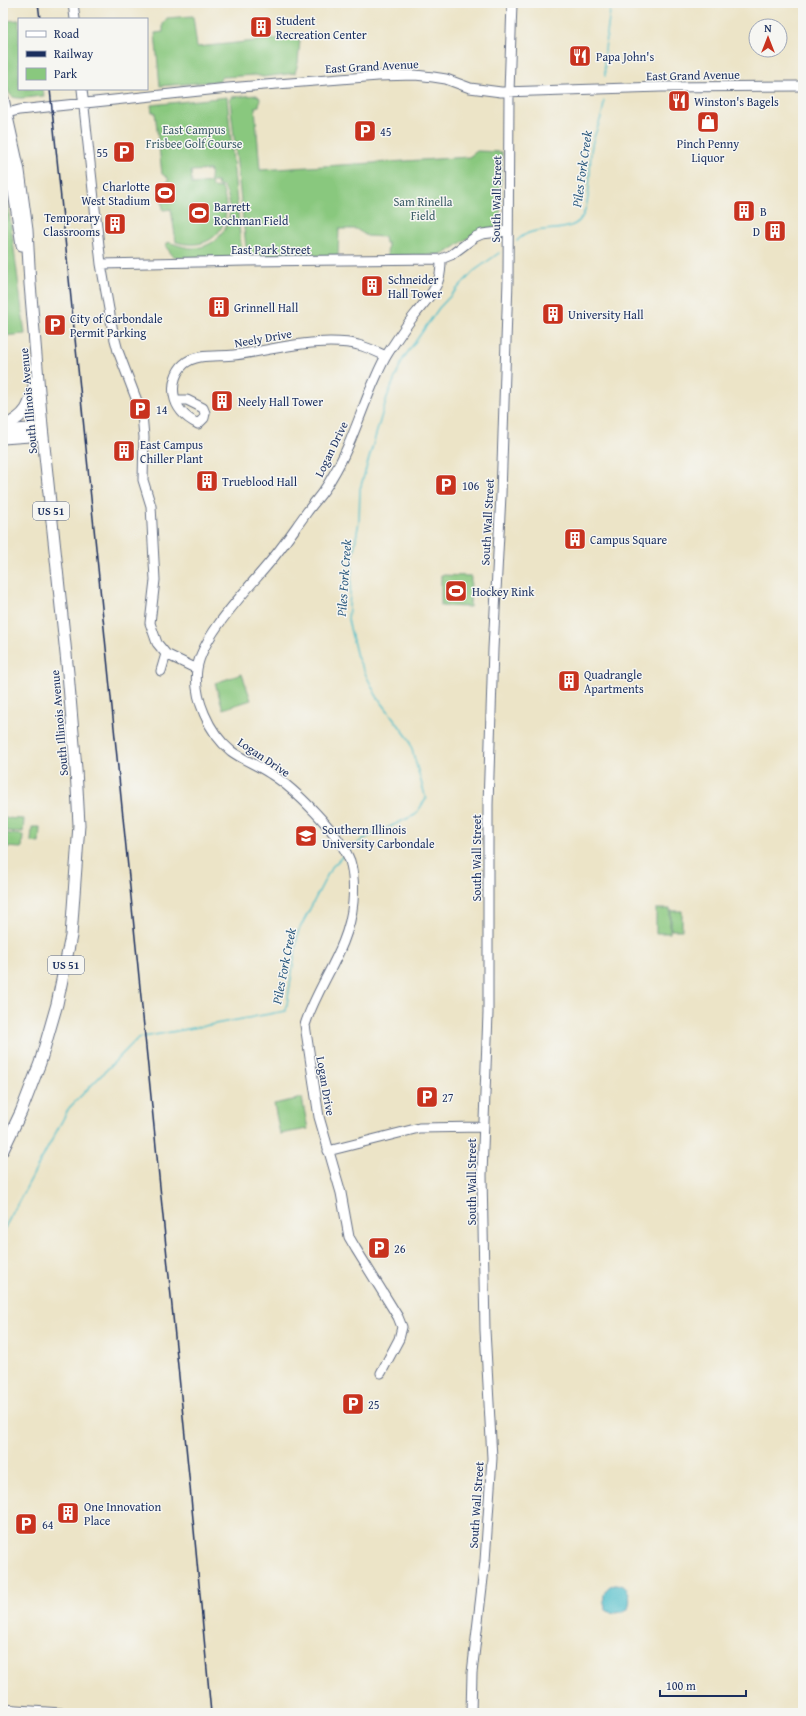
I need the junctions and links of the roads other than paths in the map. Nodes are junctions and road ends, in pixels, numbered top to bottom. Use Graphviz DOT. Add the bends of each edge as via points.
graph roads {
  1 [pos="73,3"];
  2 [pos="512,3"];
  3 [pos="75,18"];
  4 [pos="803,86"];
  5 [pos="82,90"];
  6 [pos="509,92"];
  7 [pos="3,98"];
  8 [pos="84,104"];
  9 [pos="5,114"];
  10 [pos="3,144"];
  11 [pos="507,231"];
  12 [pos="441,259"];
  13 [pos="101,264"];
  14 [pos="30,284"];
  15 [pos="386,356"];
  16 [pos="38,367"];
  17 [pos="176,400"];
  18 [pos="3,429"];
  19 [pos="43,431"];
  20 [pos="3,439"];
  21 [pos="166,654"];
  22 [pos="197,669"];
  23 [pos="161,672"];
  24 [pos="483,1126"];
  25 [pos="3,1150"];
  26 [pos="328,1151"];
  27 [pos="381,1373"];
  28 [pos="3,1709"];
  29 [pos="61,1713"];
  30 [pos="471,1713"];
  1 -- 3 [label="street"];
  2 -- 6 [label="street, South Wall Street"];
  4 -- 6 [label="street, East Grand Avenue"];
  5 -- 8 [label="street"];
  6 -- 8 [label="street, East Grand Avenue" via="470,88 446,79 415,75 220,89"];
  6 -- 11 [label="street, South Wall Street"];
  7 -- 9 [label="highway, South Illinois Avenue / US 51"];
  8 -- 9 [label="street, East Grand Avenue" via="19,110"];
  8 -- 13 [label="street"];
  9 -- 14 [label="highway, South Illinois Avenue / US 51" via="24,203"];
  10 -- 14 [label="highway, South Illinois Avenue / US 51"];
  11 -- 12 [label="street" via="475,236 451,255"];
  11 -- 24 [label="street, South Wall Street" via="508,280 489,789 488,1013"];
  12 -- 13 [label="street, East Park Street"];
  12 -- 15 [label="street, Logan Drive" via="439,279"];
  13 -- 21 [label="street" via="118,351 142,414 143,480 151,506 155,580 150,623 157,643"];
  14 -- 16 [label="highway, South Illinois Avenue / US 51"];
  15 -- 17 [label="street, Neely Drive" via="356,344 314,342 197,358 183,364 179,371 173,386"];
  15 -- 22 [label="street, Logan Drive" via="332,478 276,554 213,631"];
  16 -- 18 [label="highway" via="30,403 19,419"];
  16 -- 19 [label="highway, South Illinois Avenue / US 51"];
  18 -- 19 [label="street"];
  19 -- 20 [label="street"];
  19 -- 25 [label="highway, South Illinois Avenue / US 51" via="68,673 76,769 78,849 72,936 57,1004 40,1063"];
  21 -- 22 [label="street"];
  21 -- 23 [label="street"];
  22 -- 26 [label="street, Logan Drive" via="203,712 219,739 230,750 271,774 296,794 333,832 351,864 353,904 346,935 304,1026 319,1117"];
  24 -- 26 [label="street" via="420,1128"];
  24 -- 30 [label="street, South Wall Street" via="485,1330 492,1458 485,1560 472,1673"];
  26 -- 27 [label="street, Logan Drive" via="341,1193 349,1237 398,1316 402,1327 400,1339"];
  28 -- 29 [label="street"];
}
